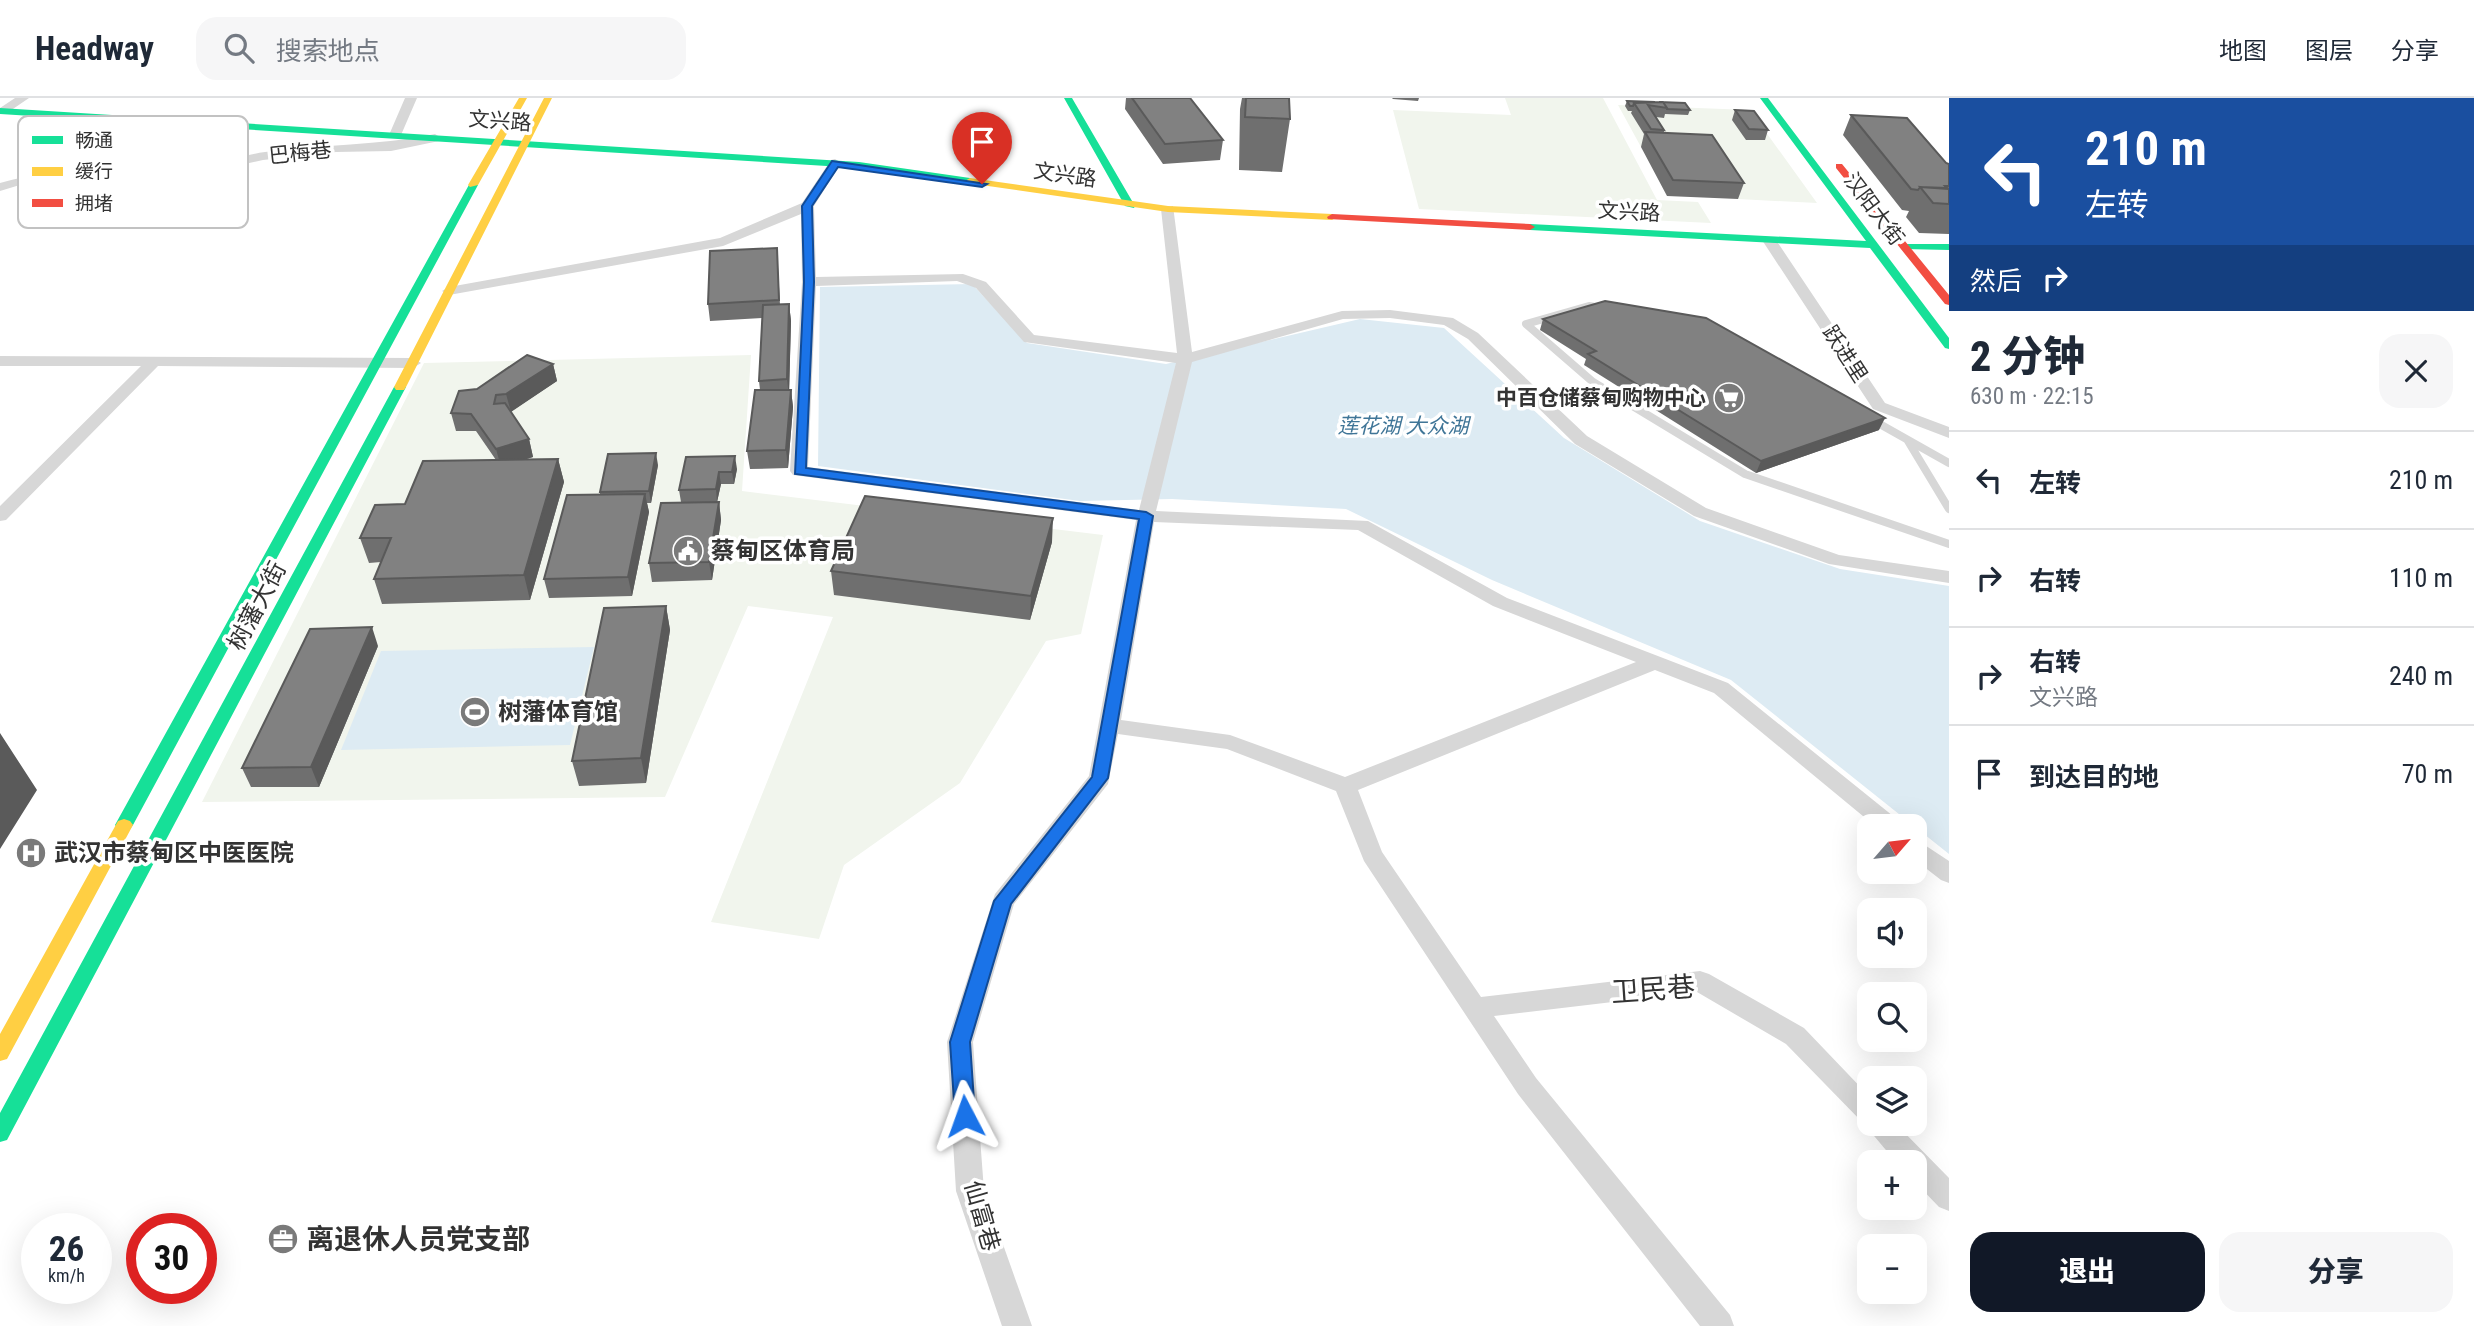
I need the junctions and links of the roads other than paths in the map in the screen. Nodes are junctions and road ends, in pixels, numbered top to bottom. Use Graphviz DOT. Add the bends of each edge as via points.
graph roads {
  1 [pos="23,98"];
  2 [pos="411,98"];
  3 [pos="523,98"];
  4 [pos="548,98"];
  5 [pos="1068,98"];
  6 [pos="1764,98"];
  7 [pos="1784,98"];
  8 [pos="2,111"];
  9 [pos="84,116"];
  10 [pos="1801,119"];
  11 [pos="248,126"];
  12 [pos="395,135"];
  13 [pos="435,138"];
  14 [pos="496,142"];
  15 [pos="524,143"];
  16 [pos="1827,151"];
  17 [pos="248,159"];
  18 [pos="835,163"];
  19 [pos="18,181"];
  20 [pos="0,187"];
  21 [pos="807,206"];
  22 [pos="1130,206"];
  23 [pos="1168,209"];
  24 [pos="1769,240"];
  25 [pos="1875,245"];
  26 [pos="1905,246"];
  27 [pos="1949,247"];
  28 [pos="809,282"];
  29 [pos="449,291"];
  30 [pos="1949,302"];
  31 [pos="1615,311"];
  32 [pos="1949,346"];
  33 [pos="1185,359"];
  34 [pos="0,361"];
  35 [pos="413,363"];
  36 [pos="152,364"];
  37 [pos="375,364"];
  38 [pos="1861,413"];
  39 [pos="1949,433"];
  40 [pos="1906,438"];
  41 [pos="1949,463"];
  42 [pos="1949,509"];
  43 [pos="0,516"];
  44 [pos="1146,516"];
  45 [pos="1949,544"];
  46 [pos="1943,577"];
  47 [pos="1656,663"];
  48 [pos="1110,726"];
  49 [pos="1345,786"];
  50 [pos="1875,814"];
  51 [pos="1927,856"];
  52 [pos="1949,874"];
  53 [pos="1474,1008"];
  54 [pos="0,1053"];
  55 [pos="1857,1101"];
  56 [pos="0,1133"];
  57 [pos="1890,1136"];
  58 [pos="1949,1198"];
  59 [pos="1017,1326"];
  60 [pos="1719,1326"];
  1 -- 8 [label="street"];
  2 -- 12 [label="street"];
  3 -- 14 [label="street, 树藩大街"];
  4 -- 15 [label="street, 树藩大街"];
  5 -- 22 [label="street"];
  6 -- 25 [label="street, 汉阳大街"];
  7 -- 10 [label="street"];
  8 -- 9 [label="street, 文兴路"];
  11 -- 12 [label="street, 文兴路"];
  12 -- 13 [label="street, 文兴路"];
  13 -- 14 [label="street, 文兴路"];
  13 -- 17 [label="street, 巴梅巷" via="391,147 336,148"];
  14 -- 15 [label="street, 文兴路"];
  14 -- 37 [label="street, 树藩大街"];
  15 -- 18 [label="street, 文兴路"];
  15 -- 29 [label="street, 树藩大街"];
  16 -- 26 [label="street, 汉阳大街"];
  18 -- 21 [label="street"];
  18 -- 22 [label="street, 文兴路"];
  19 -- 20 [label="street, 巴梅巷"];
  21 -- 28 [label="street"];
  21 -- 29 [label="street" via="723,242"];
  22 -- 23 [label="street, 文兴路"];
  23 -- 24 [label="street, 文兴路"];
  23 -- 33 [label="street"];
  24 -- 25 [label="street, 文兴路"];
  24 -- 39 [label="street, 跃进里" via="1879,406"];
  25 -- 32 [label="street, 汉阳大街"];
  26 -- 27 [label="street"];
  26 -- 30 [label="street, 汉阳大街"];
  28 -- 33 [label="street" via="958,277 981,285 1029,338"];
  28 -- 44 [label="street" via="799,471"];
  29 -- 35 [label="street, 树藩大街"];
  31 -- 45 [label="lane" via="1589,306 1526,324 1593,382 1745,474"];
  33 -- 44 [label="street, 仙富巷"];
  33 -- 46 [label="street" via="1342,315 1390,314 1448,321 1473,336 1581,440 1700,512 1836,560"];
  34 -- 36 [label="street"];
  35 -- 37 [label="street"];
  35 -- 56 [label="street, 树藩大街"];
  36 -- 37 [label="street"];
  36 -- 43 [label="street"];
  37 -- 54 [label="street, 树藩大街"];
  38 -- 40 [label="lane"];
  40 -- 41 [label="lane"];
  40 -- 42 [label="lane"];
  44 -- 47 [label="street" via="1362,525 1500,602"];
  44 -- 48 [label="street, 仙富巷"];
  47 -- 49 [label="street"];
  47 -- 50 [label="street" via="1721,688"];
  48 -- 49 [label="street" via="1230,742"];
  48 -- 59 [label="street, 仙富巷" via="1100,778 1003,901 960,1042 970,1191"];
  49 -- 53 [label="street" via="1372,855"];
  51 -- 52 [label="street"];
  53 -- 55 [label="street, 卫民巷" via="1700,981 1795,1036"];
  53 -- 60 [label="street" via="1527,1086"];
  57 -- 58 [label="street"];
}
